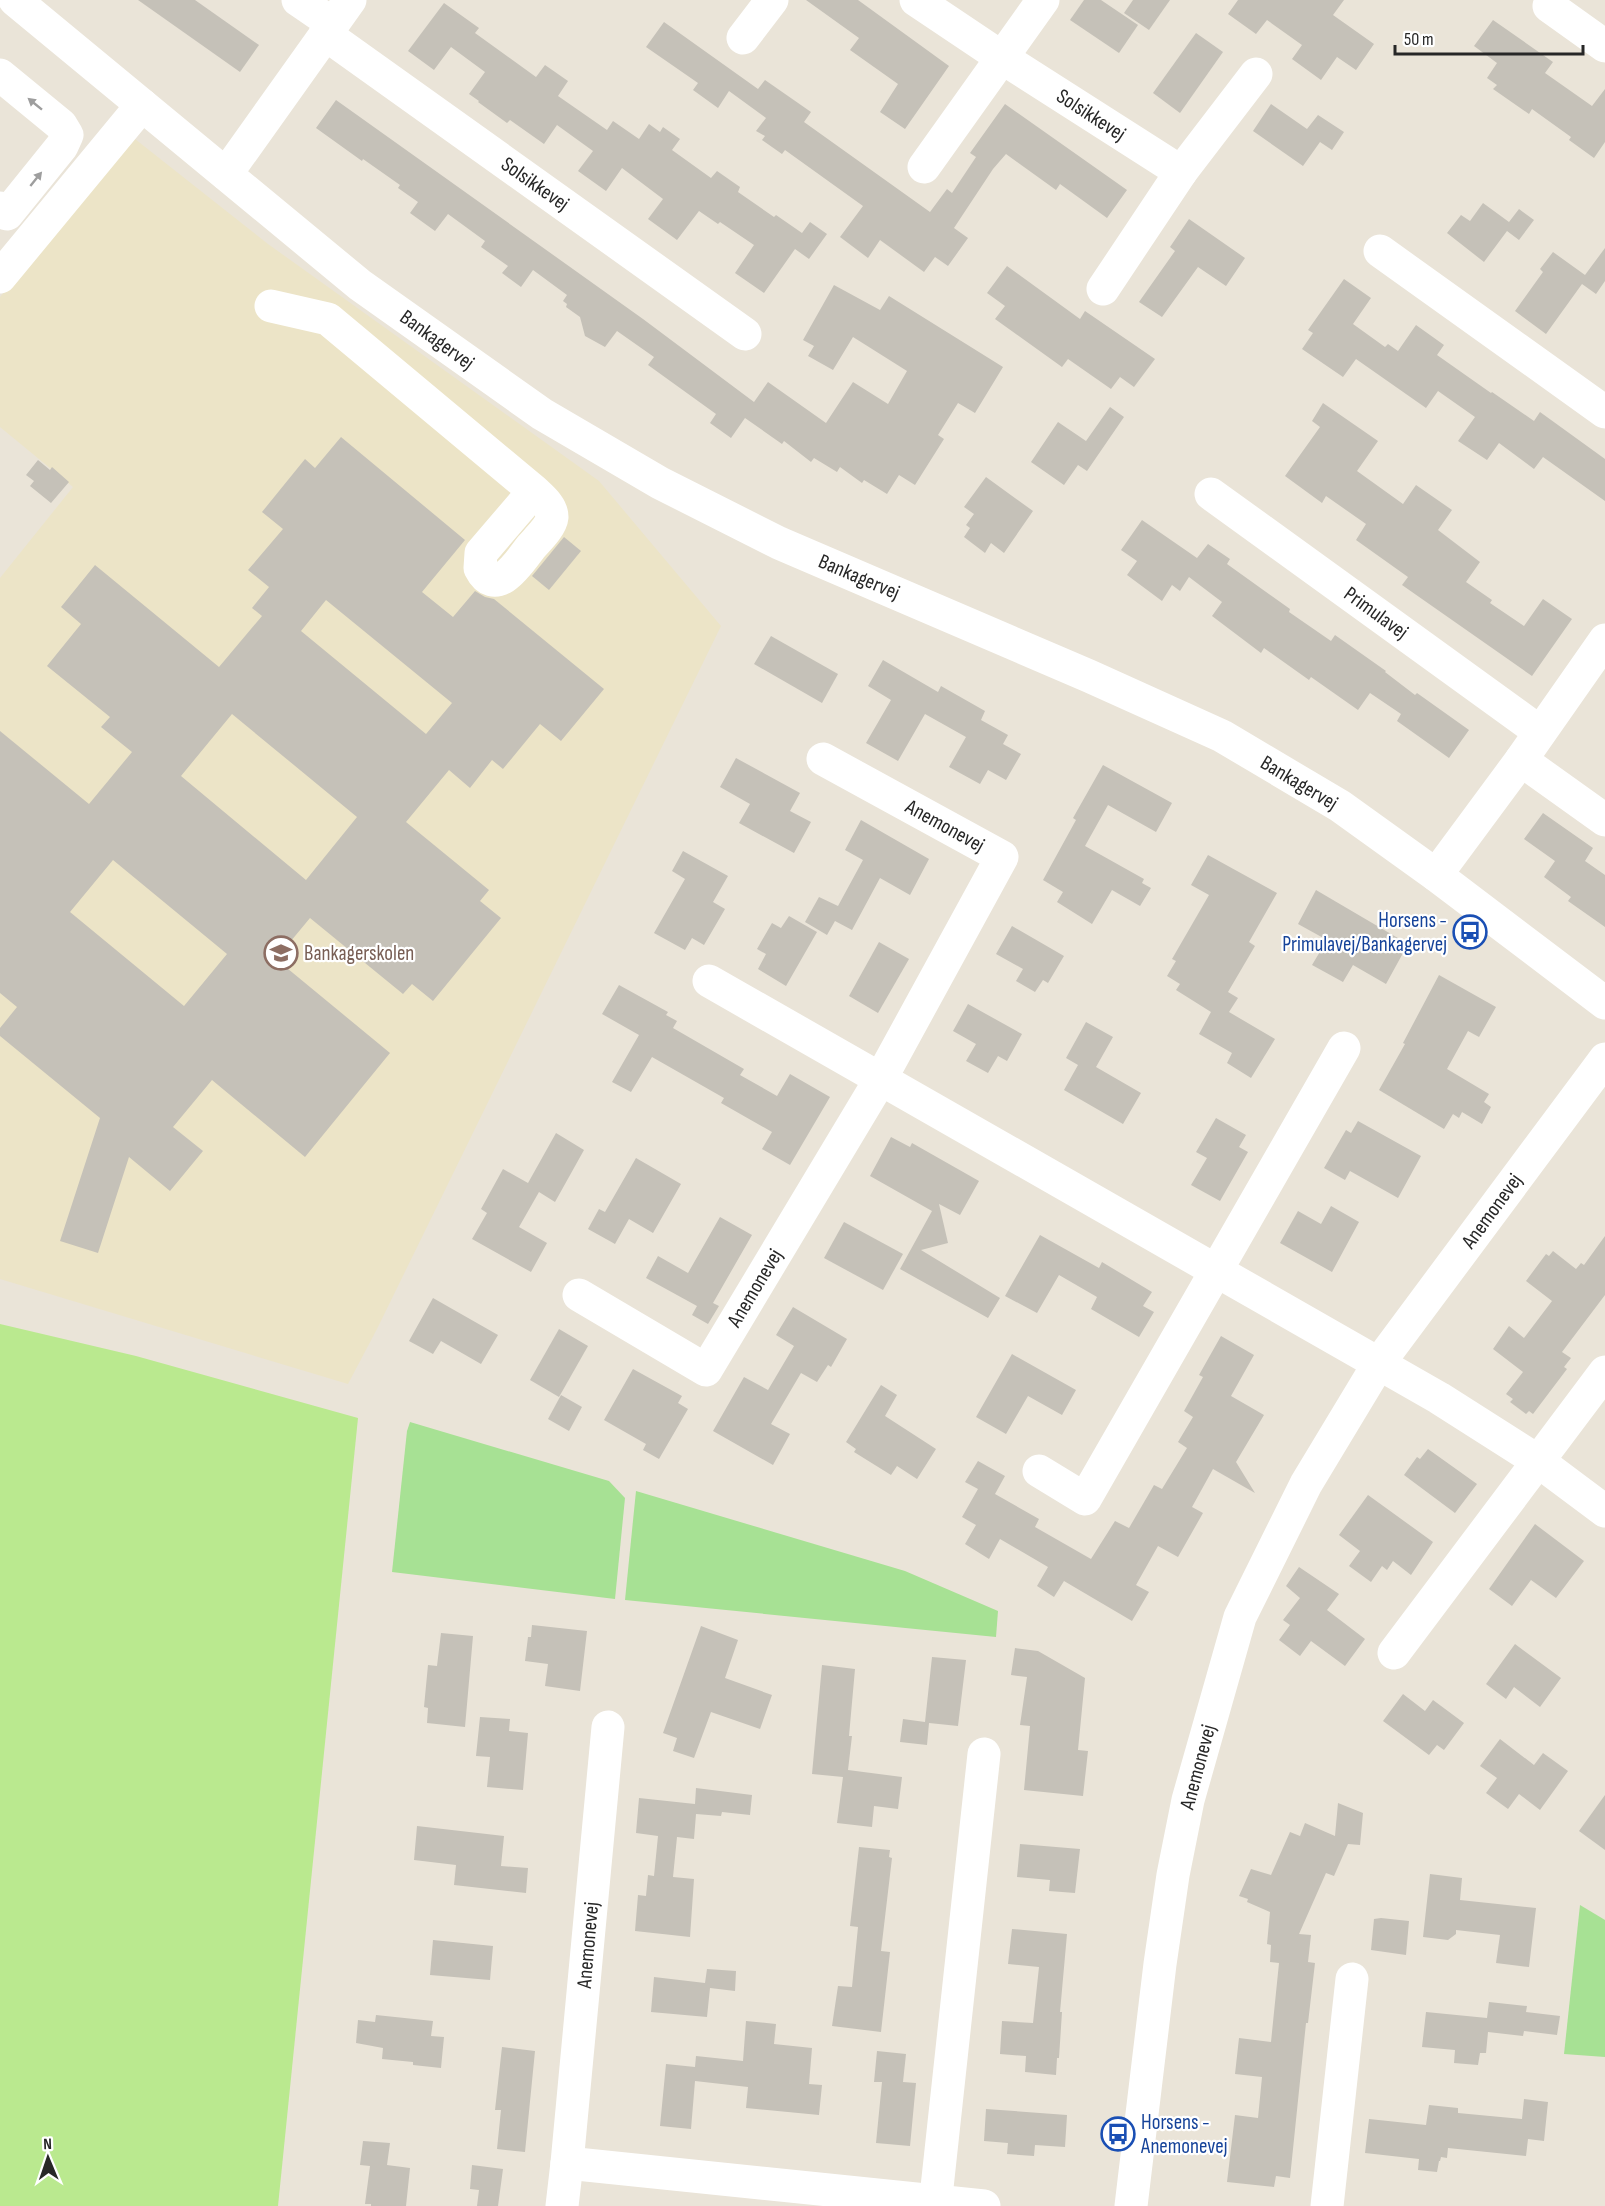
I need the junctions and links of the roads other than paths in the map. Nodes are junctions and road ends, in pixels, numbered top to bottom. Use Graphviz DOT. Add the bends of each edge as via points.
graph roads {
  1 [pos="15,0"];
  2 [pos="298,0"];
  3 [pos="772,0"];
  4 [pos="916,0"];
  5 [pos="1043,0"];
  6 [pos="1549,6"];
  7 [pos="336,20"];
  8 [pos="743,38"];
  9 [pos="1605,46"];
  10 [pos="1001,57"];
  11 [pos="1256,74"];
  12 [pos="0,75"];
  13 [pos="142,105"];
  14 [pos="924,167"];
  15 [pos="1181,172"];
  16 [pos="226,174"];
  17 [pos="2,215"];
  18 [pos="1380,252"];
  19 [pos="0,277"];
  20 [pos="1103,289"];
  21 [pos="270,306"];
  22 [pos="745,334"];
  23 [pos="1605,412"];
  24 [pos="534,491"];
  25 [pos="1211,494"];
  26 [pos="1605,640"];
  27 [pos="1540,732"];
  28 [pos="823,759"];
  29 [pos="1521,760"];
  30 [pos="1605,820"];
  31 [pos="1436,875"];
  32 [pos="709,981"];
  33 [pos="1605,1003"];
  34 [pos="1344,1048"];
  35 [pos="1605,1059"];
  36 [pos="880,1080"];
  37 [pos="1216,1270"];
  38 [pos="579,1295"];
  39 [pos="1379,1364"];
  40 [pos="1605,1372"];
  41 [pos="1538,1461"];
  42 [pos="1039,1471"];
  43 [pos="1605,1511"];
  44 [pos="1394,1653"];
  45 [pos="608,1727"];
  46 [pos="984,1754"];
  47 [pos="1352,1979"];
  48 [pos="567,2163"];
  49 [pos="935,2204"];
  50 [pos="562,2206"];
  51 [pos="984,2206"];
  52 [pos="1131,2206"];
  53 [pos="1327,2206"];
  1 -- 13 [label="street, Bankagervej"];
  2 -- 7 [label="street, Solsikkevej"];
  3 -- 8 [label="street"];
  4 -- 10 [label="street, Solsikkevej"];
  5 -- 10 [label="street"];
  6 -- 9 [label="street"];
  7 -- 16 [label="street"];
  7 -- 22 [label="street, Solsikkevej"];
  10 -- 14 [label="street"];
  10 -- 15 [label="street, Solsikkevej"];
  11 -- 15 [label="street"];
  17 -- 12 [label="street, one-way" via="62,146 67,135 61,125"];
  13 -- 16 [label="street, Bankagervej"];
  13 -- 19 [label="street"];
  15 -- 20 [label="street"];
  16 -- 31 [label="street, Bankagervej" via="360,285 455,353 542,414 650,477 779,543 1222,736 1340,806"];
  18 -- 23 [label="street"];
  21 -- 24 [label="street" via="328,319"];
  25 -- 27 [label="street, Primulavej"];
  26 -- 27 [label="street"];
  27 -- 29 [label="street"];
  28 -- 36 [label="street, Anemonevej" via="1002,857"];
  29 -- 30 [label="street"];
  29 -- 31 [label="street"];
  31 -- 33 [label="street, Bankagervej"];
  32 -- 36 [label="street"];
  34 -- 37 [label="street"];
  35 -- 39 [label="street, Anemonevej"];
  36 -- 37 [label="street"];
  36 -- 38 [label="street, Anemonevej" via="706,1370"];
  37 -- 39 [label="street"];
  37 -- 42 [label="street" via="1085,1499"];
  39 -- 41 [label="street"];
  39 -- 52 [label="street, Anemonevej" via="1306,1484 1240,1617 1188,1800 1173,1875"];
  40 -- 41 [label="street"];
  41 -- 43 [label="street"];
  41 -- 44 [label="street"];
  45 -- 48 [label="street, Anemonevej"];
  46 -- 49 [label="street"];
  47 -- 53 [label="street"];
  48 -- 49 [label="street"];
  48 -- 50 [label="street, Anemonevej"];
  49 -- 51 [label="street"];
}
